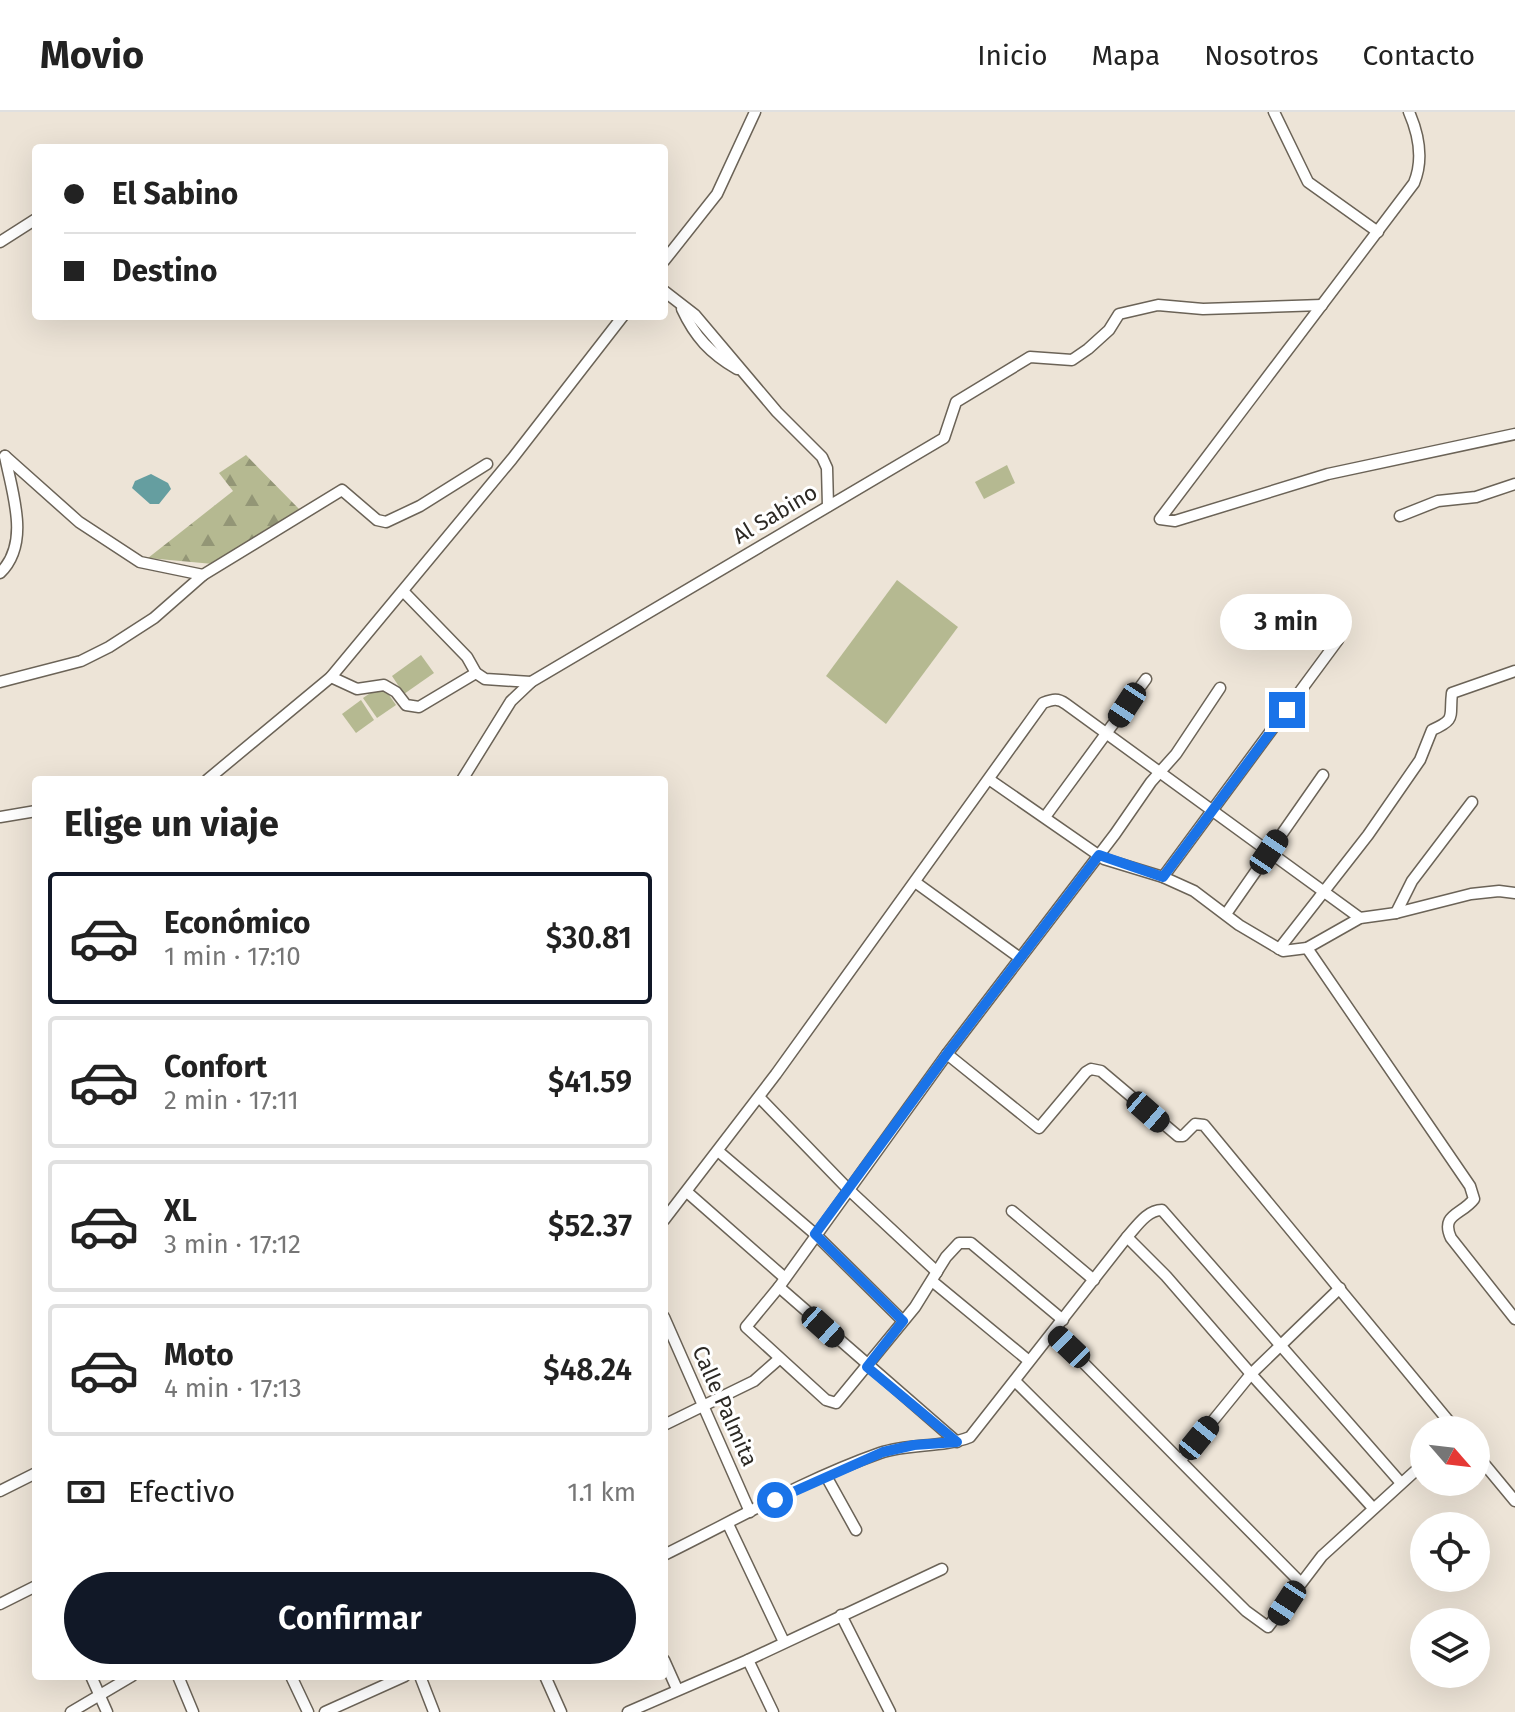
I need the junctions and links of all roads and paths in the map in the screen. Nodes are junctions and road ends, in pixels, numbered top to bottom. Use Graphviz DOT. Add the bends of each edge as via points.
graph roads {
  1 [pos="755,112"];
  2 [pos="1274,112"];
  3 [pos="1409,112"];
  4 [pos="32,222"];
  5 [pos="1378,232"];
  6 [pos="0,242"];
  7 [pos="668,256"];
  8 [pos="668,295"];
  9 [pos="1322,305"];
  10 [pos="620,320"];
  11 [pos="1515,434"];
  12 [pos="487,464"];
  13 [pos="1515,484"];
  14 [pos="828,506"];
  15 [pos="1400,516"];
  16 [pos="0,573"];
  17 [pos="203,575"];
  18 [pos="403,591"];
  19 [pos="1338,640"];
  20 [pos="1515,671"];
  21 [pos="476,673"];
  22 [pos="331,677"];
  23 [pos="1146,679"];
  24 [pos="0,682"];
  25 [pos="531,682"];
  26 [pos="1220,688"];
  27 [pos="1107,735"];
  28 [pos="1161,772"];
  29 [pos="1323,775"];
  30 [pos="212,776"];
  31 [pos="464,776"];
  32 [pos="990,780"];
  33 [pos="1472,802"];
  34 [pos="1212,811"];
  35 [pos="32,812"];
  36 [pos="0,817"];
  37 [pos="1045,817"];
  38 [pos="1269,852"];
  39 [pos="1099,855"];
  40 [pos="1163,877"];
  41 [pos="915,882"];
  42 [pos="1323,892"];
  43 [pos="1515,893"];
  44 [pos="1396,913"];
  45 [pos="1226,914"];
  46 [pos="1360,918"];
  47 [pos="1307,948"];
  48 [pos="1279,949"];
  49 [pos="1020,958"];
  50 [pos="947,1054"];
  51 [pos="759,1097"];
  52 [pos="718,1151"];
  53 [pos="848,1189"];
  54 [pos="687,1192"];
  55 [pos="1012,1211"];
  56 [pos="668,1215"];
  57 [pos="815,1234"];
  58 [pos="1127,1237"];
  59 [pos="934,1277"];
  60 [pos="1094,1280"];
  61 [pos="782,1282"];
  62 [pos="1340,1288"];
  63 [pos="1515,1319"];
  64 [pos="1063,1320"];
  65 [pos="903,1321"];
  66 [pos="668,1326"];
  67 [pos="1053,1332"];
  68 [pos="1280,1345"];
  69 [pos="779,1359"];
  70 [pos="1029,1361"];
  71 [pos="867,1367"];
  72 [pos="1251,1374"];
  73 [pos="1015,1381"];
  74 [pos="703,1407"];
  75 [pos="1445,1416"];
  76 [pos="668,1423"];
  77 [pos="957,1442"];
  78 [pos="1181,1460"];
  79 [pos="1490,1471"];
  80 [pos="32,1475"];
  81 [pos="1410,1475"];
  82 [pos="826,1476"];
  83 [pos="1401,1483"];
  84 [pos="0,1491"];
  85 [pos="1515,1501"];
  86 [pos="1373,1508"];
  87 [pos="750,1512"];
  88 [pos="728,1524"];
  89 [pos="856,1530"];
  90 [pos="668,1553"];
  91 [pos="942,1569"];
  92 [pos="1300,1582"];
  93 [pos="32,1588"];
  94 [pos="0,1604"];
  95 [pos="841,1615"];
  96 [pos="784,1642"];
  97 [pos="748,1660"];
  98 [pos="668,1669"];
  99 [pos="93,1680"];
  100 [pos="125,1680"];
  101 [pos="180,1680"];
  102 [pos="293,1680"];
  103 [pos="396,1680"];
  104 [pos="422,1680"];
  105 [pos="547,1680"];
  106 [pos="677,1689"];
  107 [pos="100,1695"];
  108 [pos="654,1707"];
  109 [pos="71,1712"];
  110 [pos="107,1712"];
  111 [pos="193,1712"];
  112 [pos="308,1712"];
  113 [pos="325,1712"];
  114 [pos="434,1712"];
  115 [pos="561,1712"];
  116 [pos="628,1712"];
  117 [pos="773,1712"];
  118 [pos="890,1712"];
  1 -- 7 [label="street" via="717,194"];
  2 -- 5 [label="street" via="1308,182"];
  3 -- 5 [label="street" via="1420,168"];
  4 -- 6 [label="street"];
  5 -- 9 [label="street"];
  8 -- 14 [label="street" via="695,315 822,457"];
  9 -- 11 [label="street" via="1160,519 1175,521 1328,474"];
  9 -- 14 [label="street, Al Sabino" via="1158,305 1119,314 1109,330 1072,360 1030,357 956,402 944,438"];
  10 -- 18 [label="street"];
  12 -- 17 [label="street" via="386,522 342,490"];
  13 -- 15 [label="street" via="1476,497 1438,501"];
  14 -- 25 [label="street, Al Sabino"];
  16 -- 17 [label="street" via="16,547 17,515 5,456 79,522 140,562"];
  17 -- 24 [label="street" via="154,618 109,647 81,661"];
  18 -- 21 [label="street"];
  18 -- 22 [label="street"];
  19 -- 34 [label="street"];
  20 -- 42 [label="street" via="1452,693 1449,723 1432,730 1420,760"];
  21 -- 22 [label="street" via="419,707 406,705 384,685 357,689"];
  21 -- 25 [label="street" via="485,679"];
  22 -- 30 [label="street"];
  23 -- 27 [label="street"];
  25 -- 31 [label="street, Al Sabino" via="511,701"];
  26 -- 28 [label="street"];
  27 -- 28 [label="street"];
  27 -- 32 [label="street" via="1052,699 1043,703"];
  27 -- 37 [label="street"];
  28 -- 34 [label="street"];
  28 -- 39 [label="street"];
  29 -- 38 [label="street"];
  32 -- 37 [label="street"];
  32 -- 41 [label="street"];
  33 -- 44 [label="street" via="1412,881"];
  34 -- 38 [label="street"];
  34 -- 40 [label="street"];
  35 -- 36 [label="street"];
  37 -- 39 [label="street"];
  38 -- 42 [label="street"];
  38 -- 45 [label="street"];
  39 -- 40 [label="street"];
  39 -- 49 [label="street"];
  40 -- 45 [label="street"];
  41 -- 49 [label="street"];
  41 -- 51 [label="street"];
  42 -- 46 [label="street"];
  42 -- 48 [label="street"];
  43 -- 44 [label="street" via="1471,894"];
  44 -- 46 [label="street"];
  45 -- 48 [label="street"];
  46 -- 47 [label="street"];
  47 -- 48 [label="street"];
  47 -- 63 [label="street" via="1470,1186 1474,1199 1452,1217 1447,1229"];
  49 -- 50 [label="street"];
  50 -- 53 [label="street"];
  50 -- 62 [label="street" via="1039,1128 1086,1072 1096,1069 1178,1136 1195,1124 1204,1125"];
  51 -- 52 [label="street"];
  51 -- 53 [label="street"];
  52 -- 54 [label="street"];
  52 -- 57 [label="street"];
  53 -- 57 [label="street"];
  53 -- 59 [label="street"];
  54 -- 56 [label="street"];
  54 -- 61 [label="street"];
  55 -- 60 [label="street"];
  57 -- 61 [label="street"];
  57 -- 65 [label="street"];
  58 -- 60 [label="street"];
  58 -- 68 [label="street" via="1149,1213 1162,1210"];
  58 -- 72 [label="street"];
  59 -- 64 [label="street" via="959,1243 971,1243"];
  59 -- 65 [label="street"];
  59 -- 70 [label="street"];
  60 -- 64 [label="street"];
  61 -- 69 [label="street" via="746,1327"];
  61 -- 71 [label="street"];
  62 -- 68 [label="street"];
  62 -- 75 [label="street"];
  64 -- 67 [label="street"];
  65 -- 71 [label="street"];
  66 -- 74 [label="street, Calle Palmita"];
  67 -- 70 [label="street"];
  67 -- 78 [label="street"];
  68 -- 72 [label="street"];
  68 -- 83 [label="street"];
  69 -- 71 [label="street" via="832,1403 840,1401"];
  69 -- 74 [label="street" via="754,1381"];
  70 -- 73 [label="street"];
  71 -- 77 [label="street"];
  72 -- 78 [label="street"];
  72 -- 86 [label="street"];
  73 -- 77 [label="street" via="978,1430"];
  73 -- 92 [label="street" via="1263,1625 1273,1623"];
  74 -- 76 [label="street"];
  74 -- 87 [label="street, Calle Palmita"];
  77 -- 82 [label="street" via="883,1452"];
  78 -- 92 [label="street"];
  79 -- 85 [label="street"];
  80 -- 84 [label="street"];
  81 -- 83 [label="street"];
  82 -- 87 [label="street"];
  82 -- 89 [label="street"];
  83 -- 86 [label="street"];
  86 -- 92 [label="street"];
  87 -- 88 [label="street"];
  88 -- 90 [label="street"];
  88 -- 96 [label="street"];
  91 -- 95 [label="street"];
  93 -- 94 [label="street"];
  95 -- 96 [label="street"];
  95 -- 118 [label="street"];
  96 -- 97 [label="street"];
  97 -- 106 [label="street"];
  97 -- 117 [label="street"];
  98 -- 106 [label="street"];
  99 -- 107 [label="street"];
  100 -- 107 [label="street"];
  101 -- 111 [label="street"];
  102 -- 112 [label="street"];
  103 -- 113 [label="street"];
  104 -- 114 [label="street"];
  105 -- 115 [label="street"];
  106 -- 108 [label="street"];
  107 -- 109 [label="street"];
  107 -- 110 [label="street"];
  108 -- 116 [label="street"];
}
